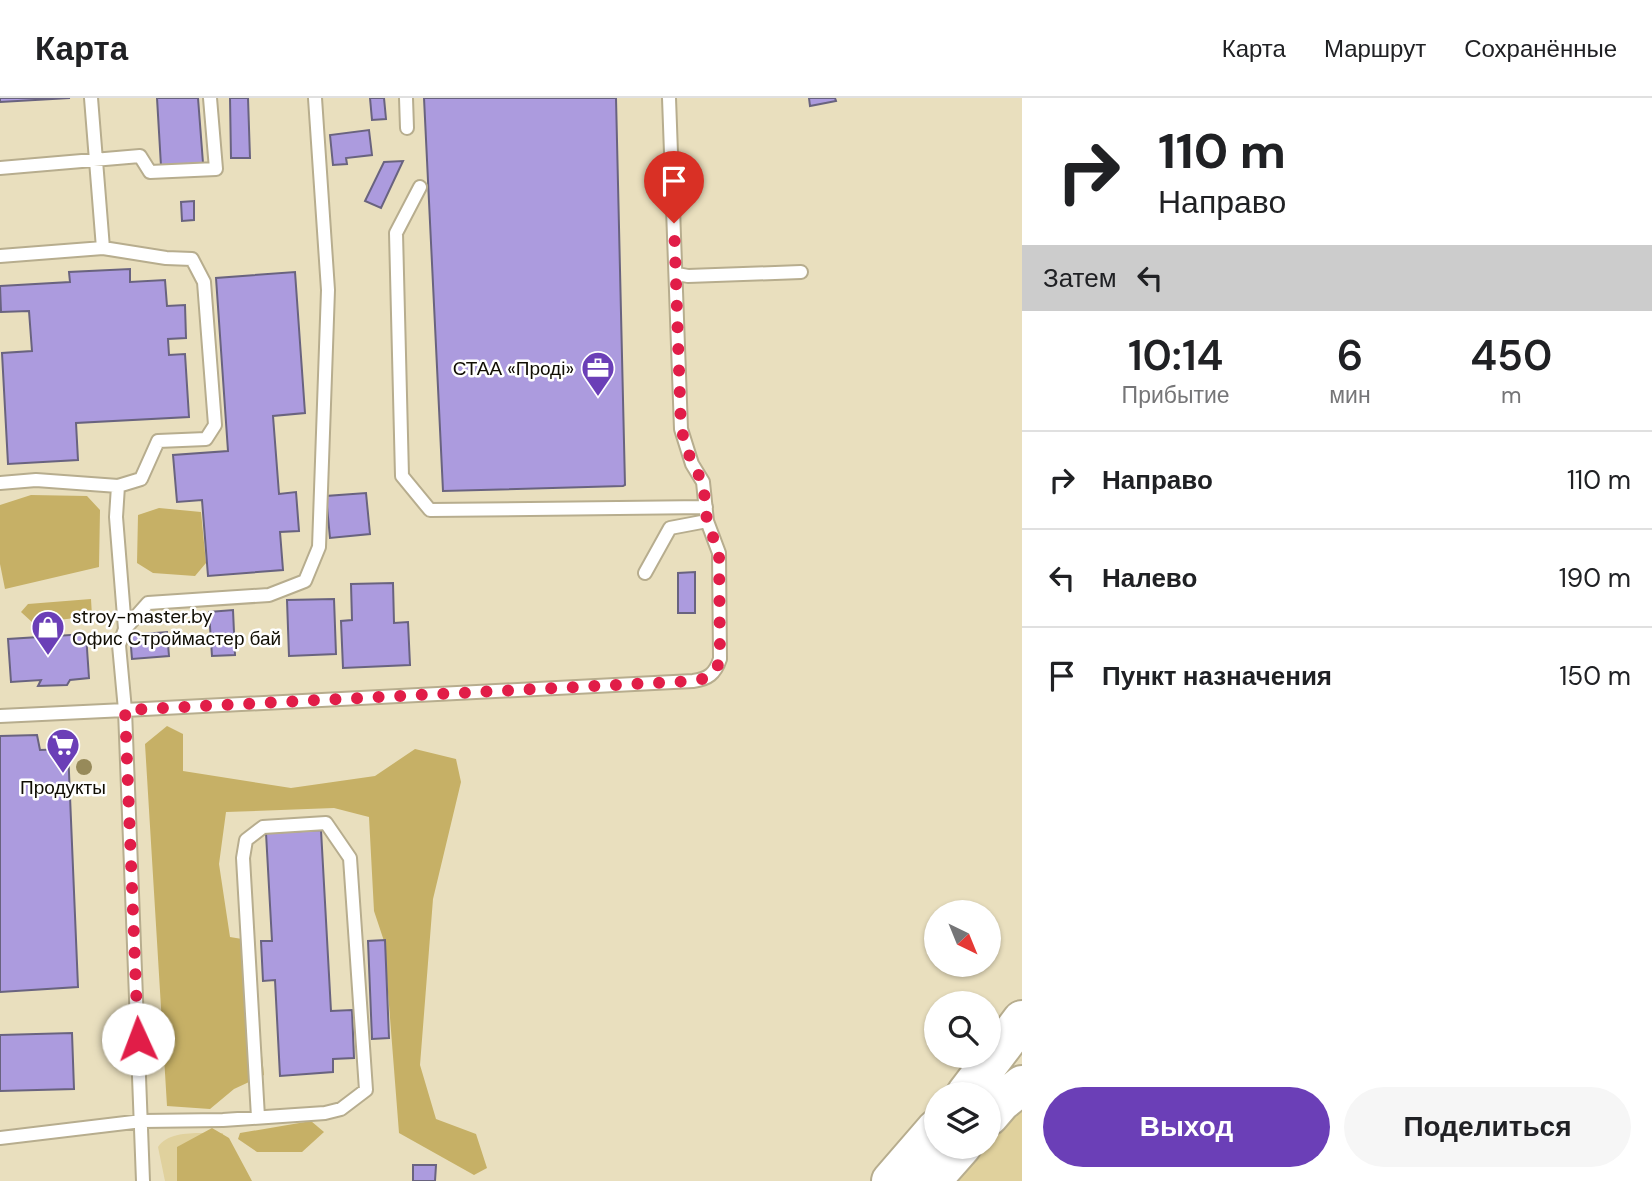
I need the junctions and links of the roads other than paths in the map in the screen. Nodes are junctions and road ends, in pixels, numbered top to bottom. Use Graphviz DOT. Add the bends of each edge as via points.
graph roads {
  1 [pos="91,98"];
  2 [pos="210,98"];
  3 [pos="315,98"];
  4 [pos="406,98"];
  5 [pos="669,98"];
  6 [pos="407,128"];
  7 [pos="96,161"];
  8 [pos="0,168"];
  9 [pos="420,187"];
  10 [pos="103,248"];
  11 [pos="0,256"];
  12 [pos="801,272"];
  13 [pos="677,274"];
  14 [pos="0,483"];
  15 [pos="118,486"];
  16 [pos="706,507"];
  17 [pos="707,521"];
  18 [pos="645,573"];
  19 [pos="125,629"];
  20 [pos="125,710"];
  21 [pos="0,716"];
  22 [pos="1022,1020"];
  23 [pos="975,1082"];
  24 [pos="1022,1085"];
  25 [pos="1001,1102"];
  26 [pos="258,1117"];
  27 [pos="142,1121"];
  28 [pos="0,1138"];
  29 [pos="924,1143"];
  30 [pos="950,1159"];
  31 [pos="143,1181"];
  32 [pos="891,1181"];
  33 [pos="931,1181"];
  1 -- 7 [label="lane"];
  2 -- 7 [label="lane" via="216,169 150,172 140,156"];
  3 -- 19 [label="lane" via="328,290 319,547 305,581 270,595 148,603"];
  4 -- 6 [label="lane"];
  5 -- 13 [label="lane"];
  7 -- 8 [label="lane"];
  7 -- 10 [label="lane"];
  9 -- 16 [label="lane" via="396,233 402,476 430,510"];
  10 -- 11 [label="lane"];
  10 -- 15 [label="lane" via="192,259 204,282 215,425 206,439 158,441 141,479"];
  12 -- 13 [label="lane"];
  13 -- 16 [label="lane" via="681,429 703,482"];
  14 -- 15 [label="lane" via="36,480"];
  15 -- 19 [label="lane" via="116,517"];
  16 -- 17 [label="lane"];
  17 -- 18 [label="lane" via="670,528"];
  17 -- 20 [label="lane" via="719,553 720,660 712,675 703,680"];
  19 -- 20 [label="lane" via="119,645"];
  20 -- 21 [label="lane"];
  20 -- 27 [label="lane"];
  22 -- 23 [label="highway"];
  24 -- 25 [label="highway"];
  26 -- 26 [label="lane" via="325,1113 341,1109 366,1090 350,858 326,823 263,827 246,840 243,858"];
  26 -- 27 [label="lane"];
  27 -- 28 [label="lane"];
  27 -- 31 [label="lane"];
  29 -- 32 [label="highway"];
  30 -- 33 [label="highway"];
}
